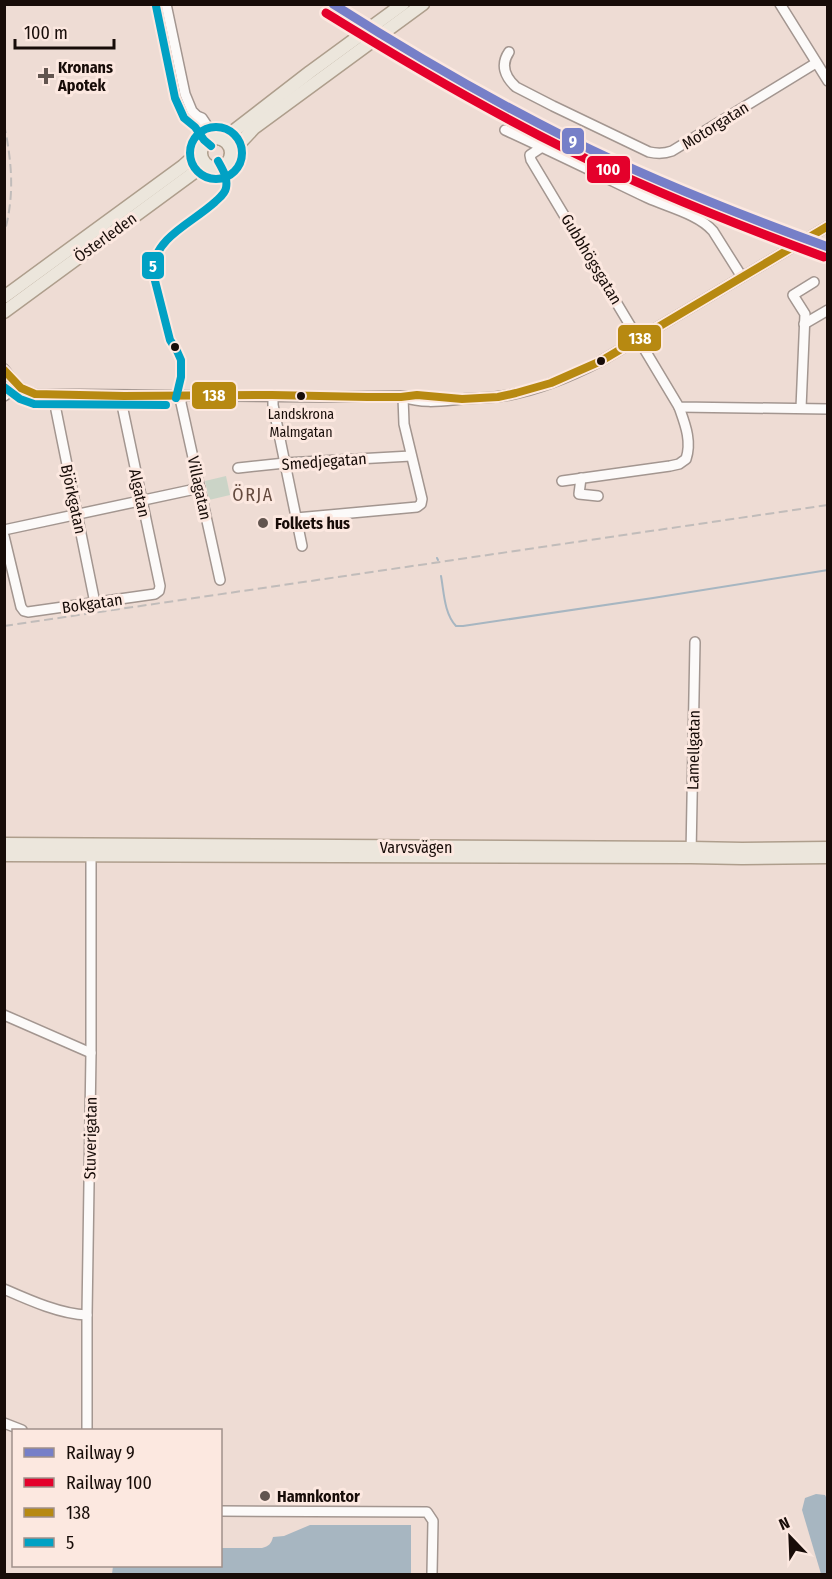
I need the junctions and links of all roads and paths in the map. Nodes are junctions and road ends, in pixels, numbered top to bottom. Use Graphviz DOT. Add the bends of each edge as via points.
graph roads {
  1 [pos="166,4"];
  2 [pos="403,4"];
  3 [pos="423,4"];
  4 [pos="780,4"];
  5 [pos="509,52"];
  6 [pos="816,63"];
  7 [pos="828,81"];
  8 [pos="197,116"];
  9 [pos="505,130"];
  10 [pos="220,139"];
  11 [pos="202,147"];
  12 [pos="542,147"];
  13 [pos="231,155"];
  14 [pos="208,166"];
  15 [pos="828,226"];
  16 [pos="742,277"];
  17 [pos="814,282"];
  18 [pos="4,297"];
  19 [pos="828,310"];
  20 [pos="4,312"];
  21 [pos="804,324"];
  22 [pos="639,339"];
  23 [pos="4,369"];
  24 [pos="18,386"];
  25 [pos="55,395"];
  26 [pos="121,395"];
  27 [pos="182,395"];
  28 [pos="273,395"];
  29 [pos="4,396"];
  30 [pos="403,397"];
  31 [pos="679,407"];
  32 [pos="801,408"];
  33 [pos="828,409"];
  34 [pos="411,456"];
  35 [pos="285,463"];
  36 [pos="238,468"];
  37 [pos="568,478"];
  38 [pos="581,478"];
  39 [pos="200,488"];
  40 [pos="598,496"];
  41 [pos="142,500"];
  42 [pos="77,514"];
  43 [pos="296,518"];
  44 [pos="4,530"];
  45 [pos="4,536"];
  46 [pos="302,546"];
  47 [pos="220,580"];
  48 [pos="159,591"];
  49 [pos="95,603"];
  50 [pos="695,642"];
  51 [pos="4,844"];
  52 [pos="828,848"];
  53 [pos="91,850"];
  54 [pos="691,852"];
  55 [pos="4,855"];
  56 [pos="828,857"];
  57 [pos="4,1016"];
  58 [pos="91,1053"];
  59 [pos="4,1289"];
  60 [pos="87,1315"];
  61 [pos="87,1429"];
  62 [pos="222,1511"];
  63 [pos="432,1575"];
  1 -- 8 [label="street" via="185,94"];
  2 -- 10 [label="main road"];
  3 -- 13 [label="main road" via="254,128"];
  4 -- 6 [label="street"];
  5 -- 6 [label="street, Motorgatan" via="504,67 516,87 657,154 672,151"];
  6 -- 7 [label="street"];
  8 -- 10 [label="street"];
  8 -- 11 [label="street"];
  9 -- 12 [label="street"];
  10 -- 11 [label="main road" via="210,139"];
  10 -- 13 [label="main road" via="229,146"];
  11 -- 14 [label="main road" via="202,158"];
  11 -- 18 [label="main road, Österleden" via="183,166"];
  12 -- 16 [label="street" via="708,225"];
  12 -- 22 [label="street, Gubbhögsgatan" via="530,155 531,160"];
  13 -- 14 [label="main road" via="221,167"];
  14 -- 20 [label="main road, Österleden"];
  15 -- 16 [label="street"];
  16 -- 22 [label="street"];
  17 -- 21 [label="street" via="793,295 805,314"];
  19 -- 21 [label="street"];
  21 -- 32 [label="street"];
  22 -- 30 [label="street" via="571,376 538,388 487,398"];
  22 -- 31 [label="street, Gubbhögsgatan"];
  23 -- 24 [label="street"];
  24 -- 25 [label="street" via="29,393"];
  24 -- 29 [label="street"];
  25 -- 26 [label="street"];
  25 -- 42 [label="street, Björkgatan"];
  26 -- 27 [label="street"];
  26 -- 41 [label="street, Algatan"];
  27 -- 28 [label="street"];
  27 -- 39 [label="street, Villagatan"];
  28 -- 30 [label="street"];
  28 -- 35 [label="street"];
  30 -- 34 [label="street"];
  31 -- 32 [label="street"];
  31 -- 38 [label="street, Gubbhögsgatan" via="689,443 686,459 679,464"];
  32 -- 33 [label="street"];
  34 -- 35 [label="street, Smedjegatan"];
  34 -- 43 [label="street" via="422,499 417,507"];
  35 -- 36 [label="street, Smedjegatan"];
  35 -- 43 [label="street"];
  37 -- 38 [label="street, Gubbhögsgatan"];
  38 -- 40 [label="street" via="579,494"];
  39 -- 41 [label="street"];
  39 -- 47 [label="street, Villagatan"];
  41 -- 42 [label="street"];
  41 -- 48 [label="street, Algatan"];
  42 -- 44 [label="street"];
  42 -- 49 [label="street, Björkgatan"];
  43 -- 46 [label="street"];
  45 -- 49 [label="street, Bokgatan" via="24,611"];
  48 -- 49 [label="street, Bokgatan"];
  50 -- 54 [label="street, Lamellgatan"];
  51 -- 53 [label="main road, Varvsvägen"];
  52 -- 54 [label="main road, Varvsvägen"];
  53 -- 54 [label="main road, Varvsvägen"];
  53 -- 55 [label="main road, Varvsvägen"];
  53 -- 58 [label="street, Stuverigatan"];
  54 -- 56 [label="main road, Varvsvägen" via="742,858"];
  57 -- 58 [label="street"];
  58 -- 60 [label="street, Stuverigatan"];
  59 -- 60 [label="street" via="63,1311"];
  60 -- 61 [label="street, Stuverigatan"];
  62 -- 63 [label="street" via="427,1512 434,1521"];
}
